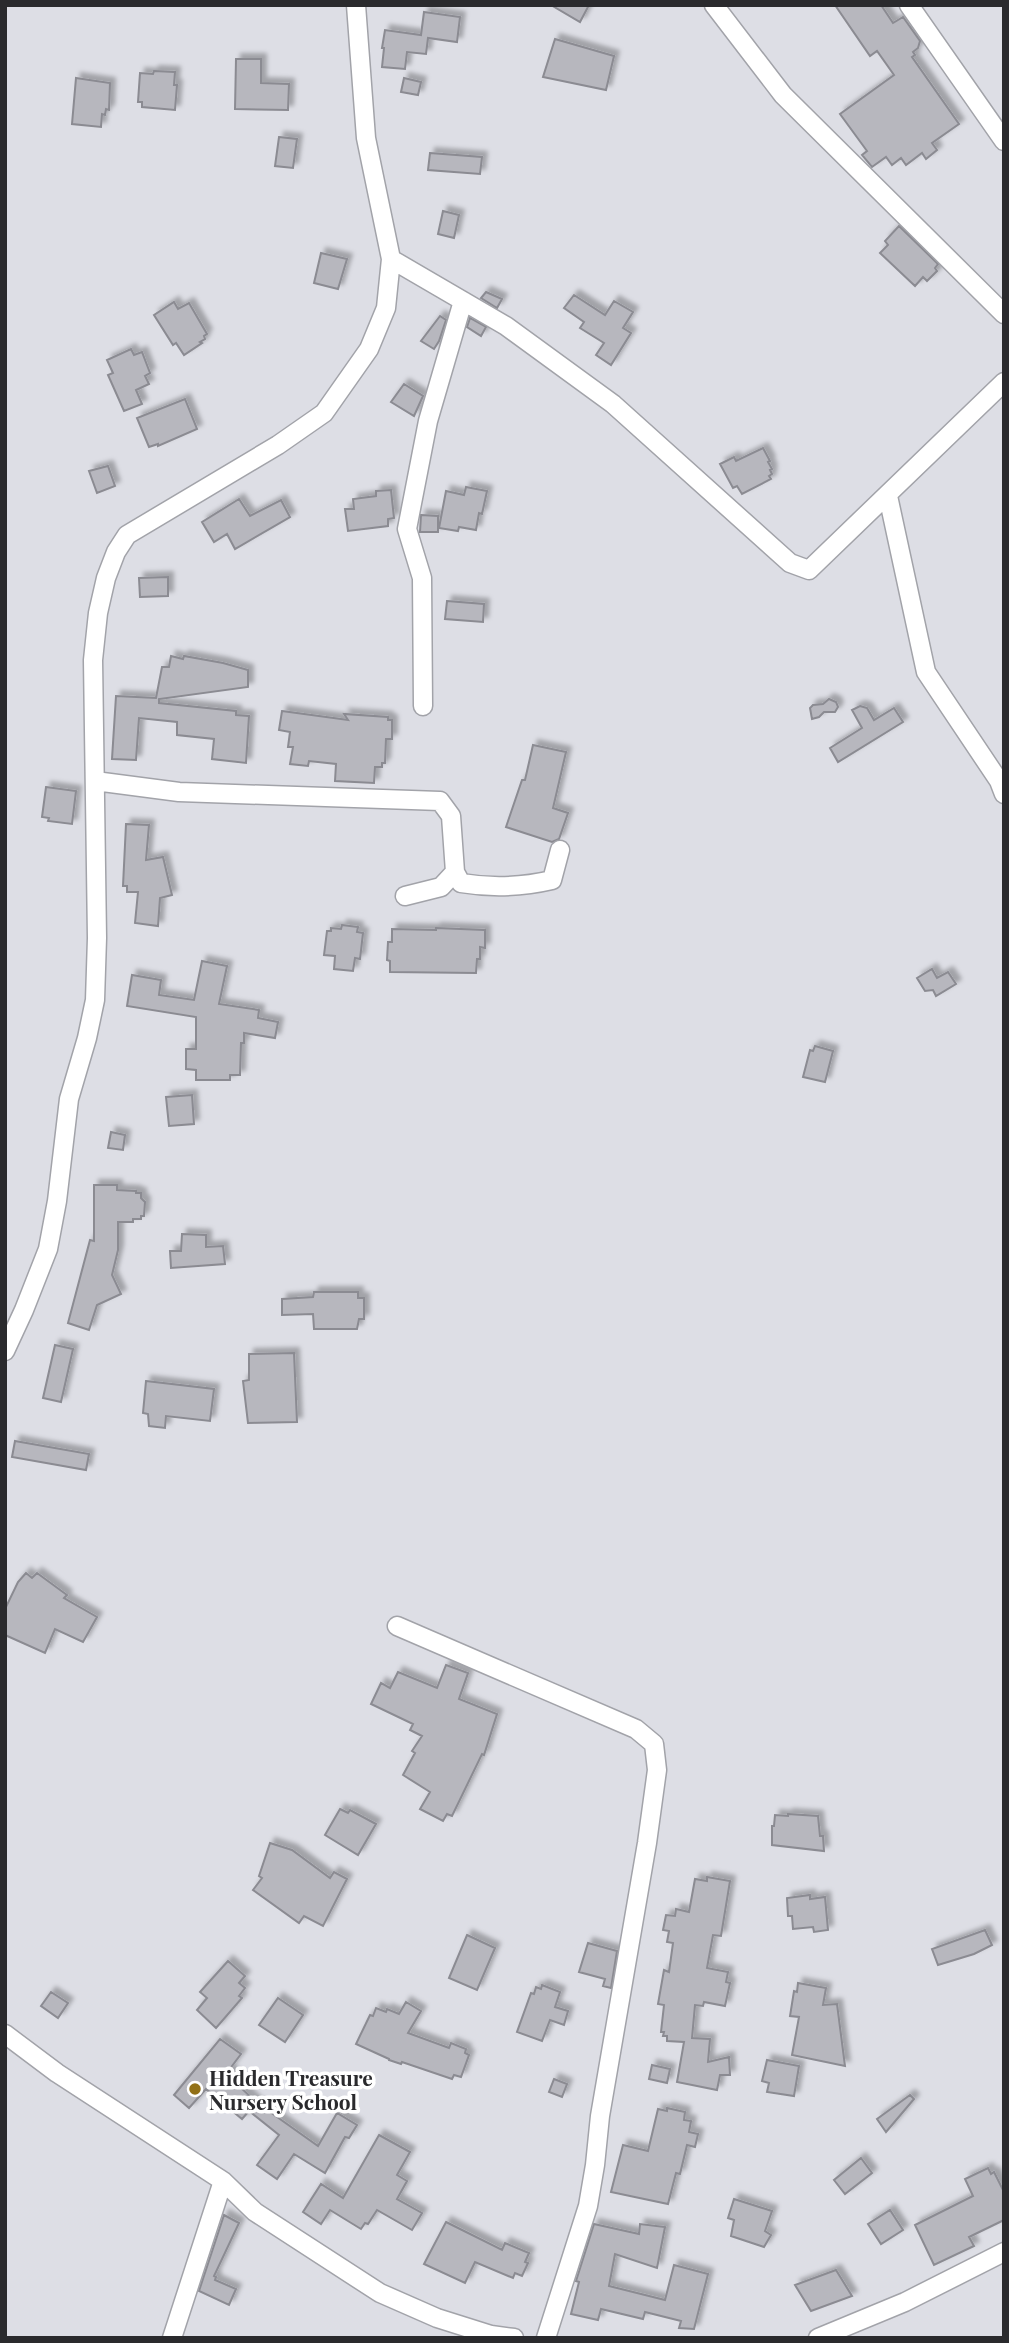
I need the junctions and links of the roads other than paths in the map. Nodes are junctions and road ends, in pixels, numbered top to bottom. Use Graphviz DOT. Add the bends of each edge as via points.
graph roads {
  1 [pos="356,5"];
  2 [pos="714,5"];
  3 [pos="909,5"];
  4 [pos="1004,141"];
  5 [pos="391,259"];
  6 [pos="463,301"];
  7 [pos="1004,314"];
  8 [pos="1004,382"];
  9 [pos="888,496"];
  10 [pos="423,706"];
  11 [pos="95,781"];
  12 [pos="1004,794"];
  13 [pos="560,850"];
  14 [pos="455,872"];
  15 [pos="405,895"];
  16 [pos="5,1351"];
  17 [pos="397,1626"];
  18 [pos="5,2034"];
  19 [pos="223,2181"];
  20 [pos="1004,2252"];
  21 [pos="172,2338"];
  22 [pos="514,2338"];
  23 [pos="546,2338"];
  24 [pos="818,2338"];
  1 -- 5 [label="street" via="366,138"];
  2 -- 7 [label="street" via="783,95"];
  3 -- 4 [label="street"];
  5 -- 6 [label="street"];
  5 -- 11 [label="street" via="386,309 369,349 324,413 127,535 116,552 98,612 93,660"];
  6 -- 9 [label="street" via="506,326 612,404 790,563 809,570"];
  6 -- 10 [label="street" via="428,421 407,529 422,578"];
  8 -- 9 [label="street"];
  9 -- 12 [label="street" via="926,672"];
  11 -- 14 [label="street" via="179,793 440,801 451,816"];
  11 -- 16 [label="street" via="95,1000 69,1099 48,1249"];
  13 -- 14 [label="street" via="552,880 531,885 461,883"];
  14 -- 15 [label="street" via="441,887"];
  17 -- 23 [label="street" via="636,1729 654,1744 657,1770 647,1843 588,2206"];
  18 -- 19 [label="street"];
  19 -- 21 [label="street"];
  19 -- 22 [label="street" via="255,2212 380,2293 437,2318"];
  20 -- 24 [label="street" via="905,2302"];
}
